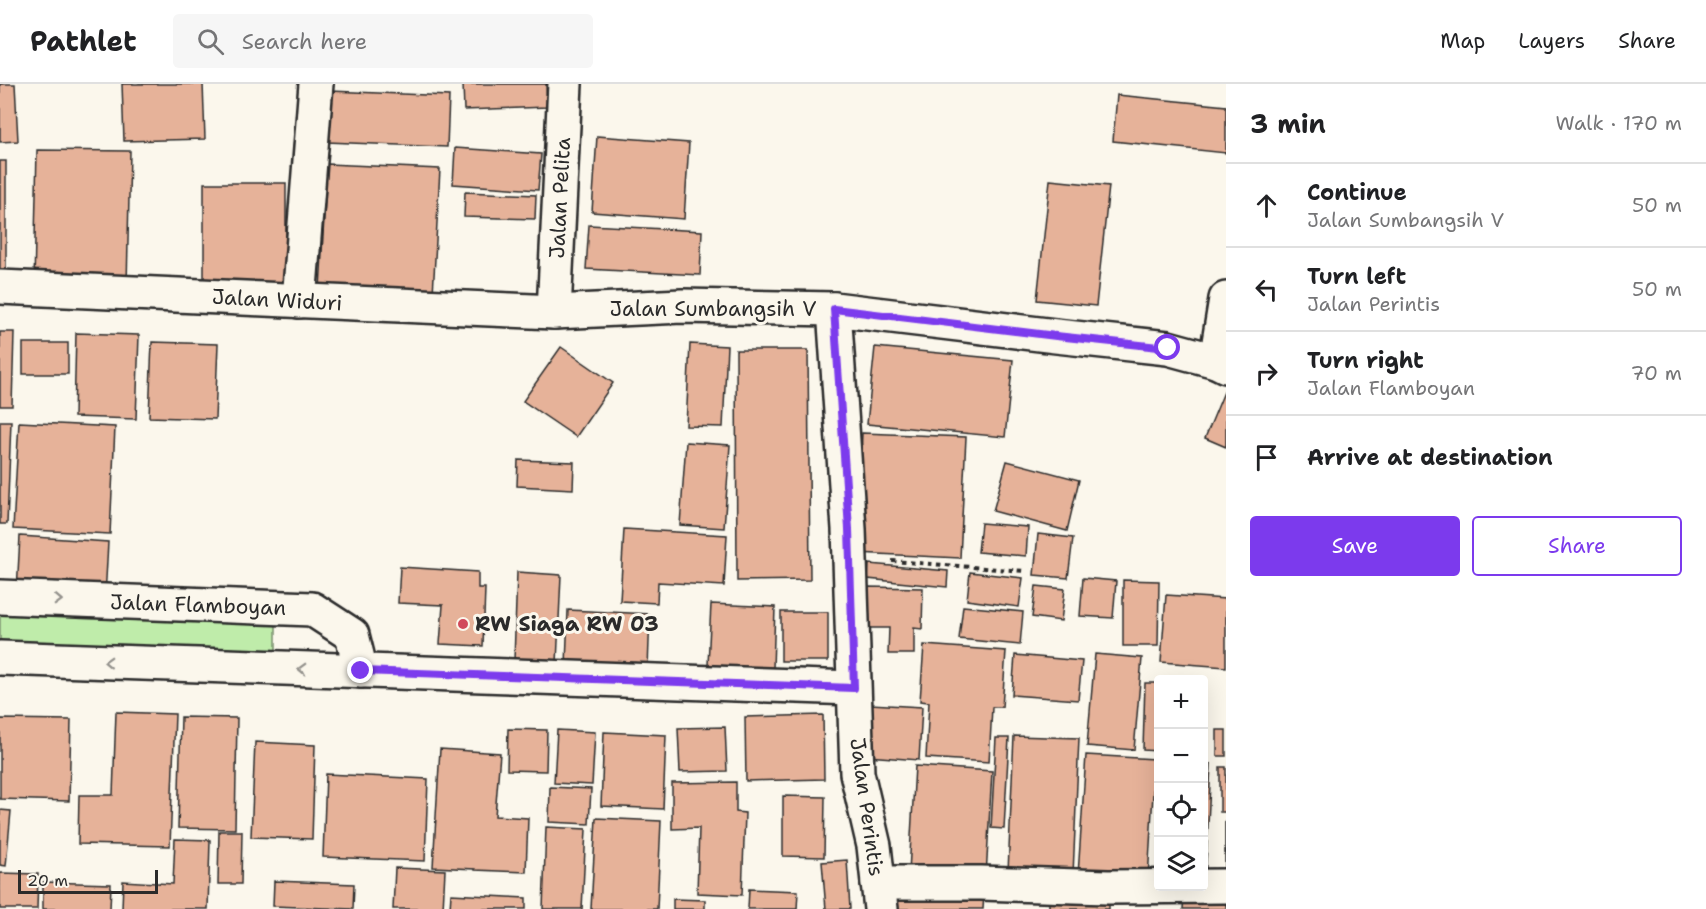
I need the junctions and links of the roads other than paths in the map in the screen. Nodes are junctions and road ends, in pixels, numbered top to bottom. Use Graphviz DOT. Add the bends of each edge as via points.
graph roads {
  1 [pos="316,84"];
  2 [pos="566,84"];
  3 [pos="0,287"];
  4 [pos="1226,299"];
  5 [pos="299,301"];
  6 [pos="834,309"];
  7 [pos="554,312"];
  8 [pos="1221,363"];
  9 [pos="0,597"];
  10 [pos="0,658"];
  11 [pos="361,671"];
  12 [pos="854,688"];
  13 [pos="1226,886"];
  14 [pos="880,896"];
  15 [pos="1005,896"];
  1 -- 5 [label="street"];
  2 -- 7 [label="street, Jalan Pelita"];
  3 -- 5 [label="street, Jalan Widuri"];
  4 -- 8 [label="street"];
  5 -- 7 [label="street, Jalan Widuri"];
  6 -- 7 [label="street, Jalan Sumbangsih V" via="682,306"];
  6 -- 8 [label="street, Jalan Sumbangsih V" via="1168,348"];
  6 -- 12 [label="street, Jalan Perintis" via="849,529"];
  9 -- 11 [label="street, Jalan Flamboyan, one-way" via="312,609 352,635"];
  11 -- 10 [label="street, one-way"];
  11 -- 12 [label="street"];
  12 -- 14 [label="street, Jalan Perintis" via="857,773 874,846"];
  13 -- 15 [label="street" via="1108,887"];
  14 -- 15 [label="street"];
}
